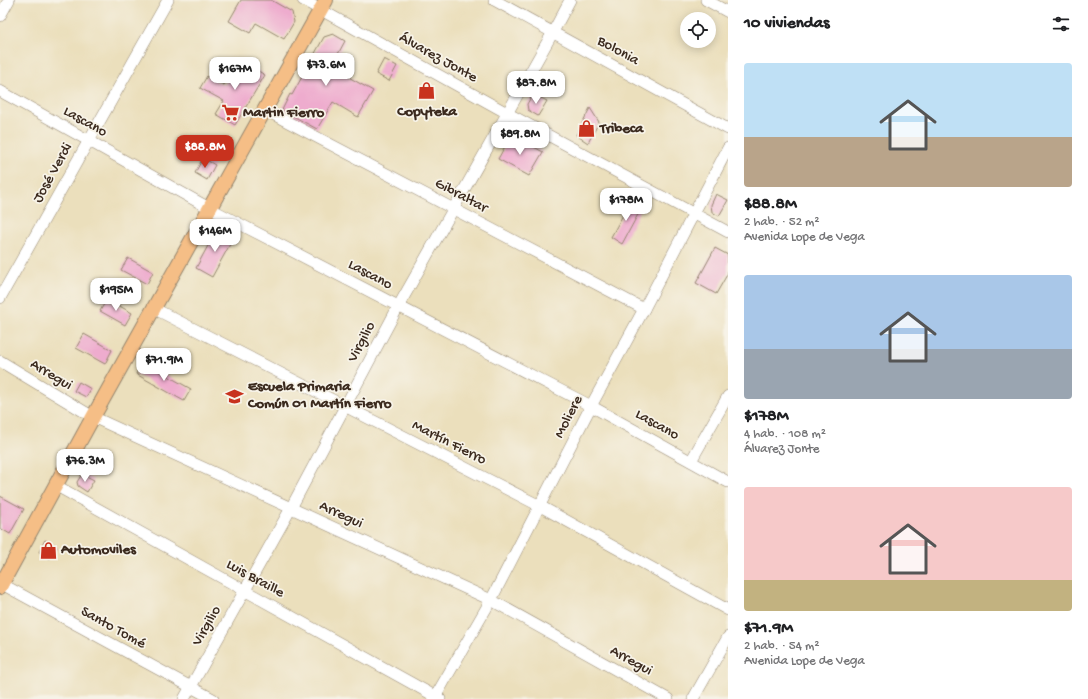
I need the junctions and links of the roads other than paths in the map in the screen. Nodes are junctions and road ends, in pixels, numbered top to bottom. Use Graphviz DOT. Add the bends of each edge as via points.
graph roads {
  1 [pos="9,0"];
  2 [pos="168,0"];
  3 [pos="303,0"];
  4 [pos="494,0"];
  5 [pos="570,0"];
  6 [pos="706,0"];
  7 [pos="323,5"];
  8 [pos="728,12"];
  9 [pos="0,16"];
  10 [pos="553,32"];
  11 [pos="0,91"];
  12 [pos="265,110"];
  13 [pos="507,113"];
  14 [pos="728,129"];
  15 [pos="89,141"];
  16 [pos="728,148"];
  17 [pos="209,208"];
  18 [pos="453,209"];
  19 [pos="693,214"];
  20 [pos="728,232"];
  21 [pos="0,298"];
  22 [pos="398,307"];
  23 [pos="153,308"];
  24 [pos="644,309"];
  25 [pos="0,361"];
  26 [pos="728,396"];
  27 [pos="345,406"];
  28 [pos="591,406"];
  29 [pos="93,417"];
  30 [pos="691,461"];
  31 [pos="728,482"];
  32 [pos="55,485"];
  33 [pos="540,506"];
  34 [pos="291,508"];
  35 [pos="1,585"];
  36 [pos="245,591"];
  37 [pos="491,600"];
  38 [pos="728,610"];
  39 [pos="728,637"];
  40 [pos="190,687"];
  41 [pos="437,698"];
  42 [pos="184,699"];
  43 [pos="213,699"];
  44 [pos="668,699"];
  45 [pos="693,699"];
  1 -- 9 [label="street"];
  2 -- 15 [label="street, José Verdi"];
  3 -- 7 [label="street, Álvarez Jonte"];
  4 -- 10 [label="street, Bolonia"];
  5 -- 10 [label="street, Virgilio"];
  6 -- 8 [label="street"];
  7 -- 12 [label="main road"];
  7 -- 13 [label="street, Álvarez Jonte"];
  10 -- 13 [label="street, Virgilio"];
  10 -- 14 [label="street, Bolonia"];
  11 -- 15 [label="street, Lascano"];
  12 -- 17 [label="main road"];
  12 -- 18 [label="street, Gibraltar"];
  13 -- 18 [label="street, Virgilio"];
  13 -- 19 [label="street, Álvarez Jonte"];
  15 -- 17 [label="street, Lascano"];
  15 -- 21 [label="street, José Verdi"];
  16 -- 19 [label="street, Moliere"];
  17 -- 22 [label="street, Lascano"];
  17 -- 23 [label="main road"];
  18 -- 22 [label="street, Virgilio"];
  18 -- 24 [label="street, Gibraltar"];
  19 -- 20 [label="street, Álvarez Jonte"];
  19 -- 24 [label="street, Moliere"];
  22 -- 27 [label="street, Virgilio"];
  22 -- 28 [label="street, Lascano"];
  23 -- 27 [label="street, Martín Fierro"];
  23 -- 29 [label="main road"];
  24 -- 28 [label="street, Moliere"];
  25 -- 29 [label="street, Arregui"];
  26 -- 30 [label="street"];
  27 -- 33 [label="street, Martín Fierro"];
  27 -- 34 [label="street, Virgilio"];
  28 -- 30 [label="street, Lascano"];
  28 -- 33 [label="street, Moliere"];
  29 -- 32 [label="main road"];
  29 -- 34 [label="street, Arregui"];
  30 -- 31 [label="street, Lascano"];
  32 -- 35 [label="main road"];
  32 -- 36 [label="street, Luis Braille"];
  33 -- 37 [label="street, Moliere"];
  33 -- 38 [label="street, Martín Fierro"];
  34 -- 36 [label="street, Virgilio"];
  34 -- 37 [label="street, Arregui"];
  35 -- 40 [label="street, Santo Tomé"];
  36 -- 40 [label="street, Virgilio"];
  36 -- 41 [label="street, Luis Braille"];
  37 -- 41 [label="street, Moliere"];
  37 -- 44 [label="street, Arregui"];
  39 -- 45 [label="street"];
  40 -- 42 [label="street, Virgilio"];
  40 -- 43 [label="street, Santo Tomé"];
}
